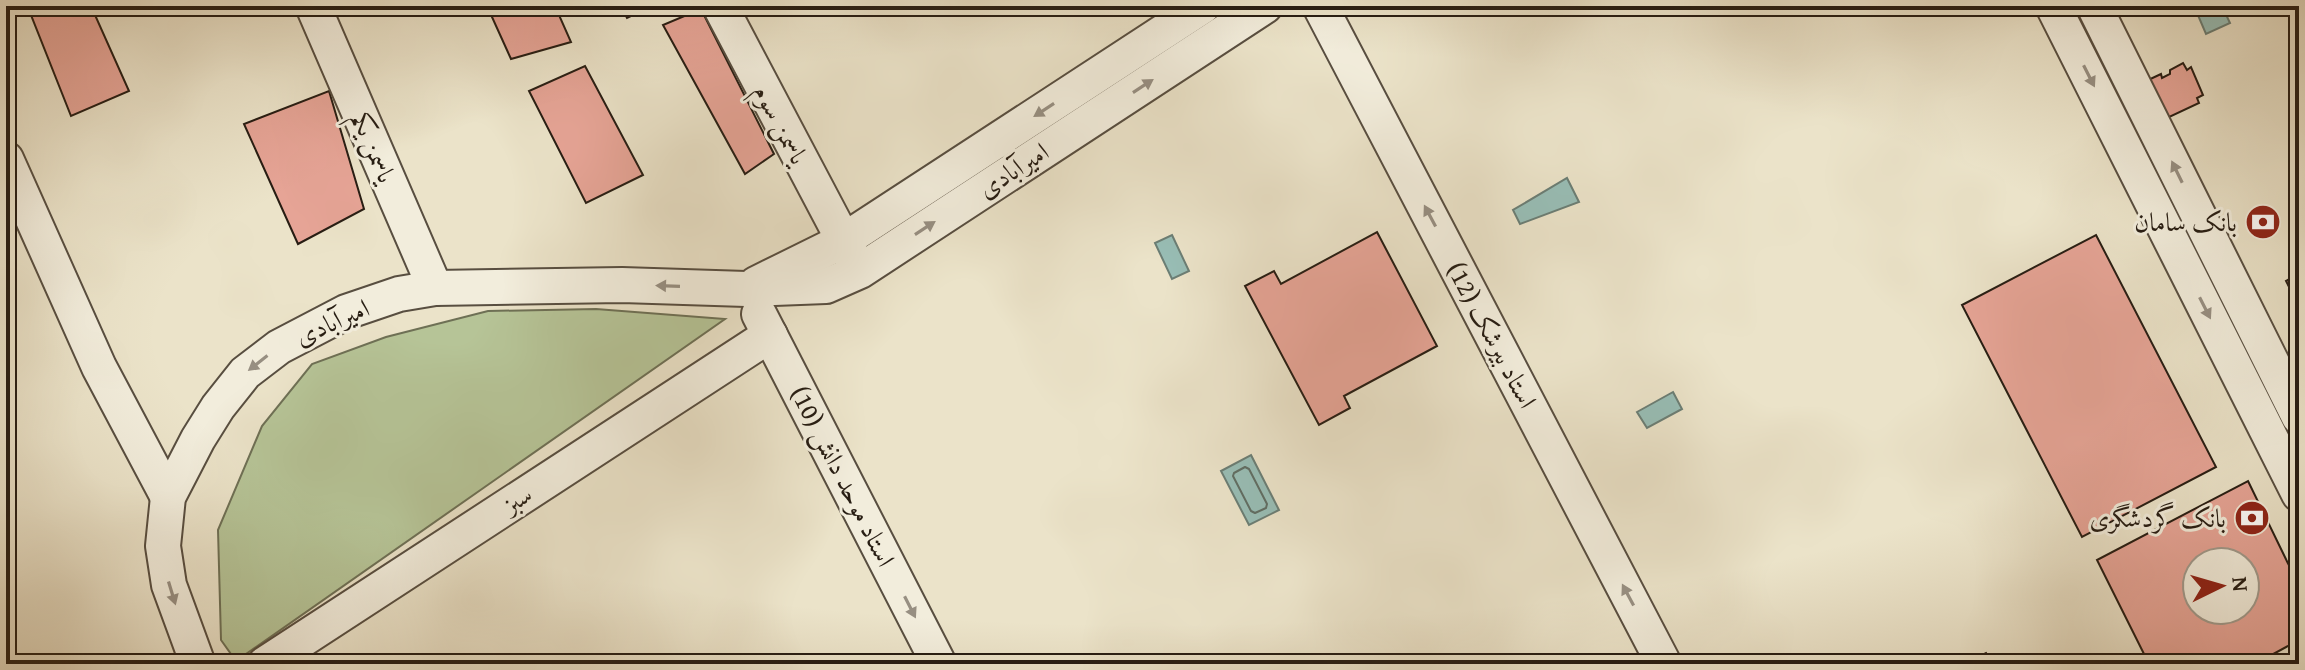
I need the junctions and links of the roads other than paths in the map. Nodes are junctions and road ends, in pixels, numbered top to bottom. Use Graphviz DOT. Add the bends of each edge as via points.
graph roads {
  1 [pos="313,6"];
  2 [pos="720,6"];
  3 [pos="1203,6"];
  4 [pos="1265,6"];
  5 [pos="1320,6"];
  6 [pos="2053,6"];
  7 [pos="2094,6"];
  8 [pos="6,159"];
  9 [pos="843,241"];
  10 [pos="860,271"];
  11 [pos="435,288"];
  12 [pos="746,289"];
  13 [pos="770,335"];
  14 [pos="2299,417"];
  15 [pos="2299,494"];
  16 [pos="168,497"];
  17 [pos="198,664"];
  18 [pos="265,664"];
  19 [pos="939,664"];
  20 [pos="1664,664"];
  1 -- 11 [label="street, یاسمن یکم"];
  2 -- 9 [label="street, یاسمن سوم"];
  3 -- 9 [label="street, امیرآبادی, one-way"];
  10 -- 4 [label="street, امیرآبادی, one-way"];
  20 -- 5 [label="street, استاد بیرشک (12), one-way"];
  6 -- 15 [label="street, one-way"];
  14 -- 7 [label="street, one-way"];
  8 -- 16 [label="street" via="99,367"];
  9 -- 10 [label="street, یاسمن سوم"];
  9 -- 12 [label="street, امیرآبادی"];
  10 -- 12 [label="street, امیرآبادی" via="826,286"];
  12 -- 11 [label="street, امیرآبادی, one-way"];
  11 -- 16 [label="street, امیرآبادی, one-way" via="346,312 279,347 245,373 211,418"];
  12 -- 13 [label="street, استاد موحد دانش (10)"];
  13 -- 18 [label="street, سبز"];
  13 -- 19 [label="street, استاد موحد دانش (10), one-way"];
  16 -- 17 [label="street, امیرآبادی, one-way" via="163,546 169,585"];
}
